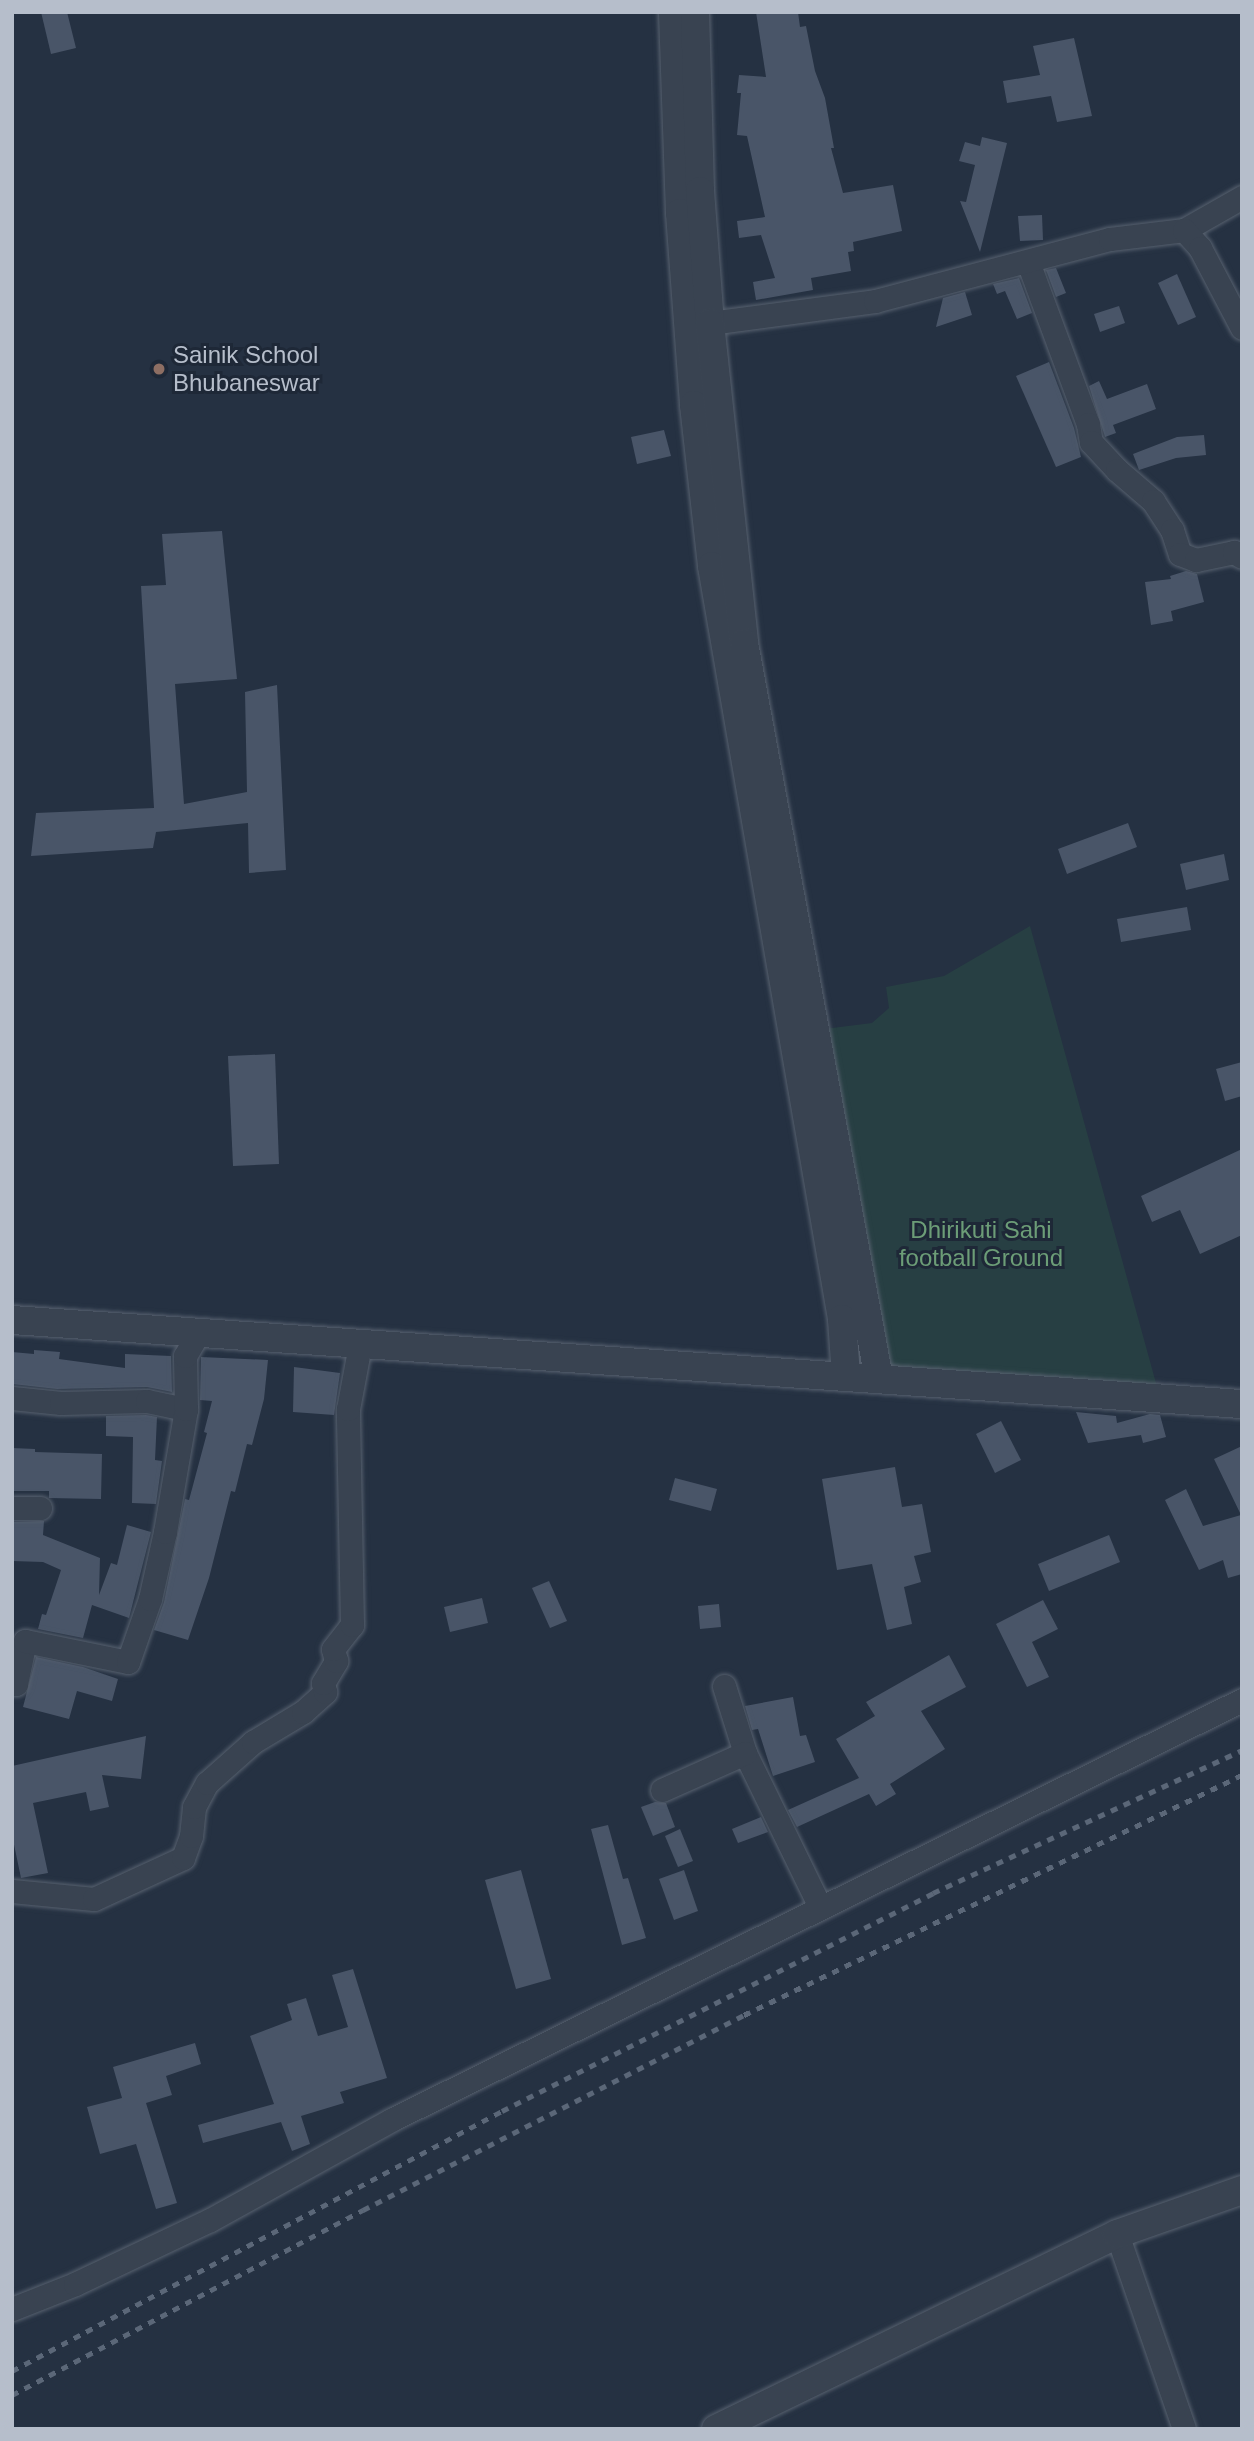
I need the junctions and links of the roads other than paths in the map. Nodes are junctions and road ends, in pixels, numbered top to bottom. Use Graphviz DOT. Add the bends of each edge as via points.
graph roads {
  1 [pos="673,12"];
  2 [pos="695,12"];
  3 [pos="1242,197"];
  4 [pos="1184,230"];
  5 [pos="1028,262"];
  6 [pos="710,323"];
  7 [pos="1242,328"];
  8 [pos="1242,557"];
  9 [pos="12,1320"];
  10 [pos="197,1335"];
  11 [pos="360,1345"];
  12 [pos="846,1376"];
  13 [pos="879,1379"];
  14 [pos="12,1398"];
  15 [pos="1242,1404"];
  16 [pos="186,1409"];
  17 [pos="12,1507"];
  18 [pos="40,1508"];
  19 [pos="12,1683"];
  20 [pos="724,1686"];
  21 [pos="1242,1700"];
  22 [pos="745,1753"];
  23 [pos="662,1790"];
  24 [pos="12,1891"];
  25 [pos="820,1907"];
  26 [pos="1242,2190"];
  27 [pos="1116,2234"];
  28 [pos="12,2309"];
  29 [pos="716,2429"];
  30 [pos="1185,2429"];
  1 -- 12 [label="street" via="680,213 712,566 842,1319"];
  2 -- 6 [label="street" via="700,191"];
  3 -- 4 [label="street"];
  4 -- 5 [label="street" via="1110,239"];
  4 -- 7 [label="street" via="1200,248"];
  5 -- 6 [label="street" via="875,301"];
  5 -- 8 [label="street" via="1091,442 1153,501 1172,530 1180,554 1196,560 1234,552"];
  6 -- 13 [label="street" via="744,643"];
  9 -- 10 [label="street"];
  10 -- 11 [label="street"];
  10 -- 16 [label="street" via="185,1356"];
  11 -- 12 [label="street"];
  11 -- 24 [label="street" via="348,1409 352,1625 333,1649 336,1661 323,1683 325,1692 303,1712 253,1742 207,1783 194,1807 183,1858 94,1899"];
  12 -- 13 [label="street"];
  13 -- 15 [label="street"];
  14 -- 16 [label="street" via="61,1403 147,1401"];
  16 -- 19 [label="street" via="166,1532 128,1662 25,1641 16,1684"];
  17 -- 18 [label="street"];
  20 -- 22 [label="street"];
  21 -- 25 [label="street"];
  22 -- 23 [label="street"];
  22 -- 25 [label="street"];
  25 -- 28 [label="street" via="403,2114 210,2220"];
  26 -- 27 [label="street"];
  27 -- 29 [label="street"];
  27 -- 30 [label="street"];
}
